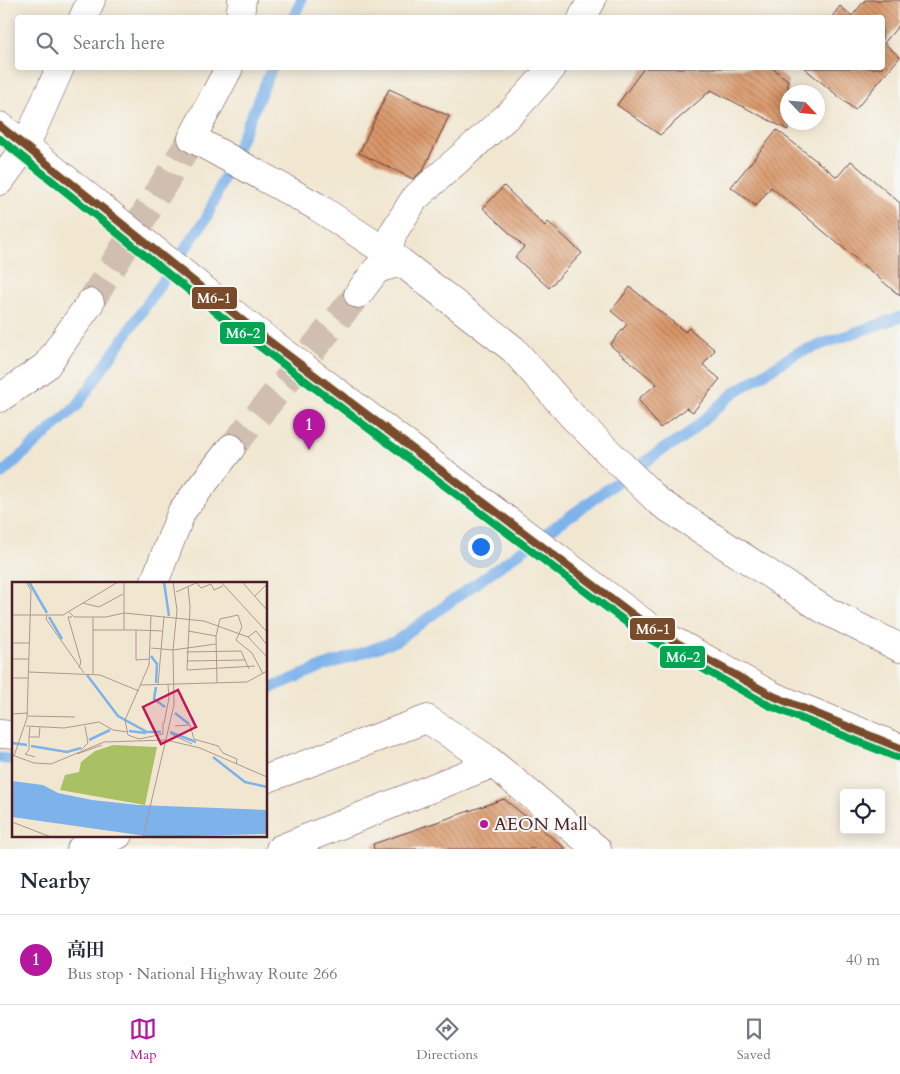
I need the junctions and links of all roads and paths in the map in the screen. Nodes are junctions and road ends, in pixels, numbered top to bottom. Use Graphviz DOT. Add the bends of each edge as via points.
graph roads {
  1 [pos="91,0"];
  2 [pos="242,0"];
  3 [pos="592,0"];
  4 [pos="84,15"];
  5 [pos="240,15"];
  6 [pos="584,15"];
  7 [pos="59,70"];
  8 [pos="228,70"];
  9 [pos="550,70"];
  10 [pos="0,126"];
  11 [pos="25,147"];
  12 [pos="0,181"];
  13 [pos="395,257"];
  14 [pos="358,294"];
  15 [pos="90,303"];
  16 [pos="0,398"];
  17 [pos="231,448"];
  18 [pos="154,582"];
  19 [pos="900,648"];
  20 [pos="900,748"];
  21 [pos="492,764"];
  22 [pos="268,778"];
  23 [pos="115,836"];
  24 [pos="81,849"];
  25 [pos="280,849"];
  26 [pos="597,849"];
  1 -- 4 [label="main road"];
  2 -- 5 [label="main road"];
  3 -- 6 [label="main road"];
  7 -- 11 [label="main road"];
  8 -- 13 [label="main road" via="192,138 316,206"];
  9 -- 13 [label="main road" via="513,111 415,198 392,233"];
  10 -- 11 [label="main road"];
  11 -- 12 [label="main road"];
  11 -- 20 [label="main road" via="253,329 652,629 773,696"];
  13 -- 14 [label="main road" via="377,269"];
  13 -- 19 [label="main road" via="513,349 572,417 659,502 823,609"];
  15 -- 16 [label="main road" via="46,366"];
  17 -- 18 [label="main road" via="182,511"];
  21 -- 22 [label="main road" via="427,719"];
  21 -- 25 [label="main road"];
  21 -- 26 [label="main road"];
  23 -- 24 [label="main road"];
}
